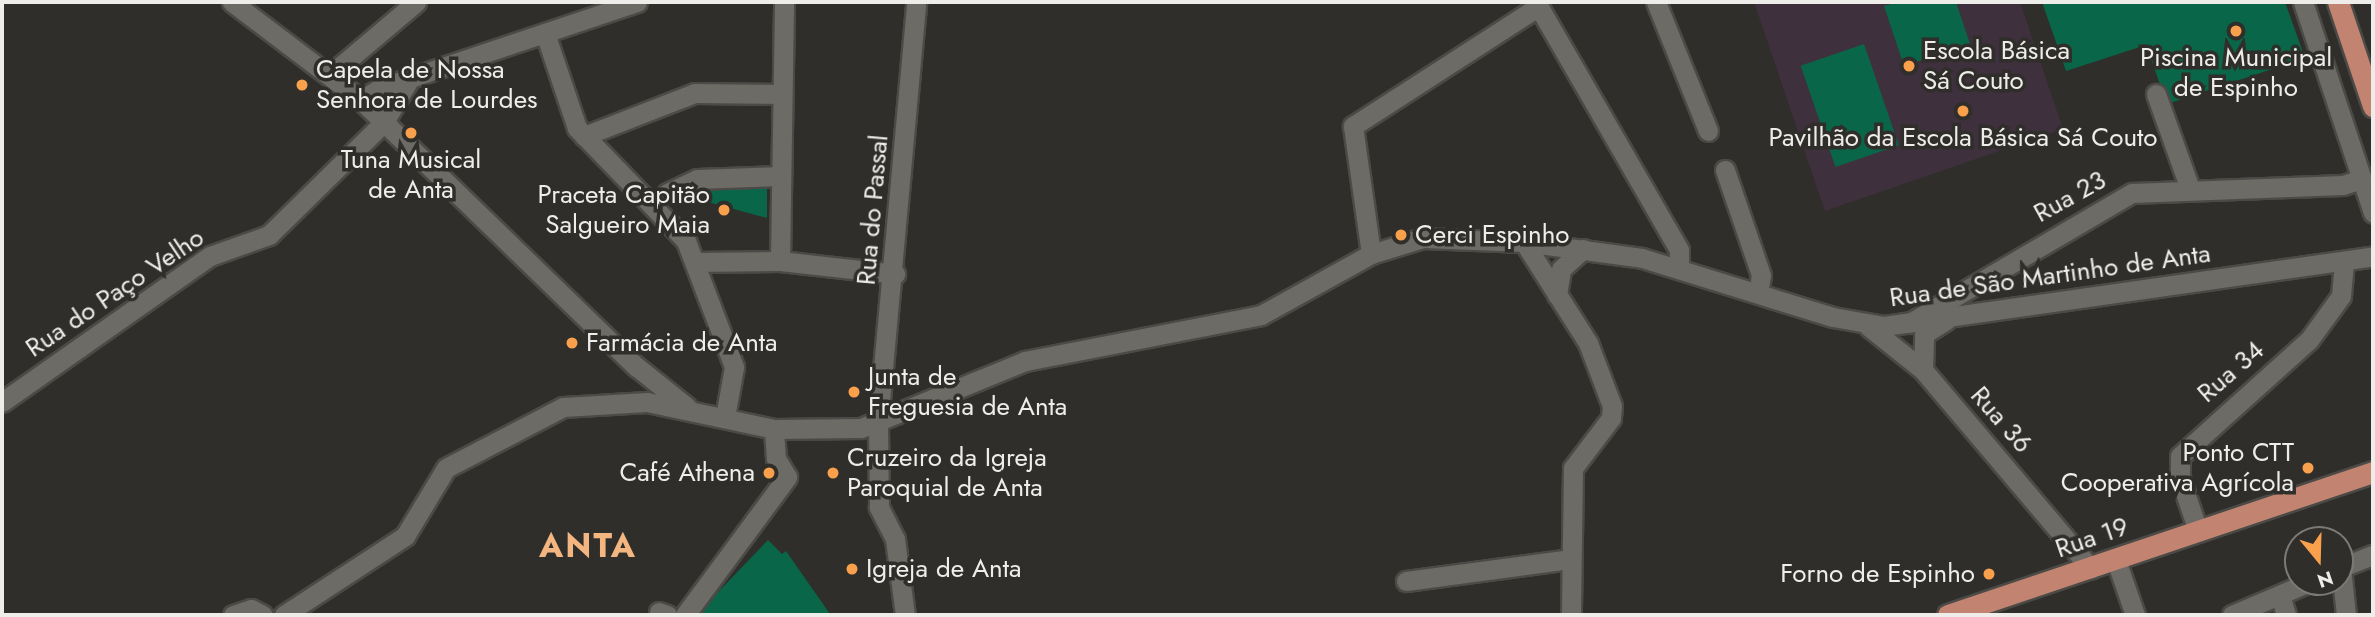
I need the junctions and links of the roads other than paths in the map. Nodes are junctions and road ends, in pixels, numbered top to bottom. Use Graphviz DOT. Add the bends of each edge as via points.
graph roads {
  1 [pos="232,2"];
  2 [pos="387,2"];
  3 [pos="416,2"];
  4 [pos="637,2"];
  5 [pos="784,2"];
  6 [pos="916,2"];
  7 [pos="1656,2"];
  8 [pos="2303,2"];
  9 [pos="2338,2"];
  10 [pos="2353,2"];
  11 [pos="1537,4"];
  12 [pos="393,21"];
  13 [pos="545,33"];
  14 [pos="2373,62"];
  15 [pos="330,75"];
  16 [pos="411,78"];
  17 [pos="782,94"];
  18 [pos="2157,94"];
  19 [pos="361,100"];
  20 [pos="2373,106"];
  21 [pos="384,122"];
  22 [pos="1708,131"];
  23 [pos="584,136"];
  24 [pos="1725,170"];
  25 [pos="781,176"];
  26 [pos="2362,178"];
  27 [pos="2190,190"];
  28 [pos="667,192"];
  29 [pos="2373,213"];
  30 [pos="1524,242"];
  31 [pos="1556,246"];
  32 [pos="1583,249"];
  33 [pos="1371,254"];
  34 [pos="2373,256"];
  35 [pos="780,261"];
  36 [pos="2344,261"];
  37 [pos="695,262"];
  38 [pos="1679,267"];
  39 [pos="1561,269"];
  40 [pos="895,274"];
  41 [pos="1758,293"];
  42 [pos="1557,295"];
  43 [pos="1951,318"];
  44 [pos="1908,324"];
  45 [pos="1867,326"];
  46 [pos="640,370"];
  47 [pos="1923,370"];
  48 [pos="656,383"];
  49 [pos="2,402"];
  50 [pos="621,402"];
  51 [pos="647,402"];
  52 [pos="691,410"];
  53 [pos="725,417"];
  54 [pos="878,423"];
  55 [pos="774,429"];
  56 [pos="2373,472"];
  57 [pos="2197,528"];
  58 [pos="2373,555"];
  59 [pos="1570,559"];
  60 [pos="2116,560"];
  61 [pos="2354,562"];
  62 [pos="2091,569"];
  63 [pos="1406,581"];
  64 [pos="2284,593"];
  65 [pos="2280,595"];
  66 [pos="2344,596"];
  67 [pos="233,615"];
  68 [pos="263,615"];
  69 [pos="284,615"];
  70 [pos="685,615"];
  71 [pos="905,615"];
  72 [pos="1571,615"];
  73 [pos="1948,615"];
  74 [pos="2135,615"];
  75 [pos="2232,615"];
  76 [pos="2286,615"];
  77 [pos="2346,615"];
  1 -- 15 [label="street"];
  2 -- 12 [label="street"];
  3 -- 12 [label="street"];
  4 -- 13 [label="street"];
  5 -- 17 [label="street"];
  6 -- 40 [label="street, Rua do Passal"];
  7 -- 22 [label="street"];
  8 -- 26 [label="street"];
  9 -- 20 [label="main road"];
  10 -- 14 [label="main road"];
  11 -- 33 [label="street" via="1353,126"];
  11 -- 38 [label="street" via="1679,250"];
  12 -- 15 [label="street"];
  13 -- 16 [label="street"];
  13 -- 23 [label="street"];
  15 -- 19 [label="street"];
  16 -- 19 [label="street"];
  16 -- 21 [label="street, Rua do Paço Velho"];
  17 -- 23 [label="street" via="695,93"];
  17 -- 25 [label="street"];
  18 -- 27 [label="street"];
  19 -- 21 [label="street"];
  21 -- 46 [label="street"];
  21 -- 49 [label="street, Rua do Paço Velho" via="269,235 210,256"];
  23 -- 37 [label="street" via="671,223"];
  24 -- 41 [label="street" via="1761,275"];
  25 -- 28 [label="street" via="697,180"];
  25 -- 35 [label="street"];
  26 -- 27 [label="street, Rua 23" via="2343,185"];
  26 -- 29 [label="street"];
  27 -- 44 [label="street, Rua 23" via="2126,196"];
  30 -- 31 [label="street, Rua de São Martinho de Anta"];
  30 -- 33 [label="street, Rua de São Martinho de Anta" via="1443,235"];
  30 -- 42 [label="street"];
  31 -- 32 [label="street, Rua de São Martinho de Anta"];
  31 -- 39 [label="street"];
  32 -- 38 [label="street, Rua de São Martinho de Anta"];
  32 -- 39 [label="street"];
  33 -- 54 [label="street, Rua de São Martinho de Anta" via="1261,315 1050,354"];
  34 -- 36 [label="street, Rua de São Martinho de Anta"];
  35 -- 37 [label="street"];
  35 -- 40 [label="street"];
  36 -- 43 [label="street, Rua de São Martinho de Anta"];
  36 -- 57 [label="street, Rua 34" via="2345,284 2334,309 2309,340 2184,450 2180,478"];
  37 -- 53 [label="street" via="734,367"];
  38 -- 41 [label="street, Rua de São Martinho de Anta"];
  39 -- 42 [label="street"];
  40 -- 54 [label="street, Rua do Passal"];
  41 -- 45 [label="street, Rua de São Martinho de Anta"];
  42 -- 59 [label="street" via="1588,343 1612,406 1611,418 1573,468"];
  43 -- 44 [label="street, Rua de São Martinho de Anta"];
  43 -- 47 [label="street" via="1924,334"];
  44 -- 45 [label="street, Rua de São Martinho de Anta"];
  45 -- 47 [label="street, Rua 36"];
  46 -- 48 [label="street"];
  46 -- 50 [label="street" via="639,387"];
  47 -- 62 [label="street, Rua 36"];
  48 -- 51 [label="street"];
  48 -- 52 [label="street"];
  50 -- 51 [label="street, Rua de São Martinho de Anta"];
  50 -- 69 [label="street, Rua de São Martinho de Anta" via="563,407 457,460 437,475 405,536"];
  51 -- 52 [label="street, Rua de São Martinho de Anta"];
  52 -- 53 [label="street, Rua de São Martinho de Anta"];
  53 -- 55 [label="street, Rua de São Martinho de Anta"];
  54 -- 55 [label="street, Rua de São Martinho de Anta"];
  54 -- 71 [label="street, Rua do Passal" via="879,507 895,539"];
  55 -- 70 [label="street" via="776,459 787,477"];
  56 -- 57 [label="main road, Rua 19"];
  57 -- 60 [label="main road, Rua 19"];
  58 -- 61 [label="street"];
  59 -- 63 [label="street"];
  59 -- 72 [label="street"];
  60 -- 62 [label="main road, Rua 19"];
  60 -- 74 [label="street"];
  62 -- 73 [label="main road, Rua 19"];
  64 -- 65 [label="street"];
  65 -- 75 [label="street"];
  65 -- 76 [label="street"];
  66 -- 77 [label="street"];
  67 -- 68 [label="street" via="251,609"];
}
